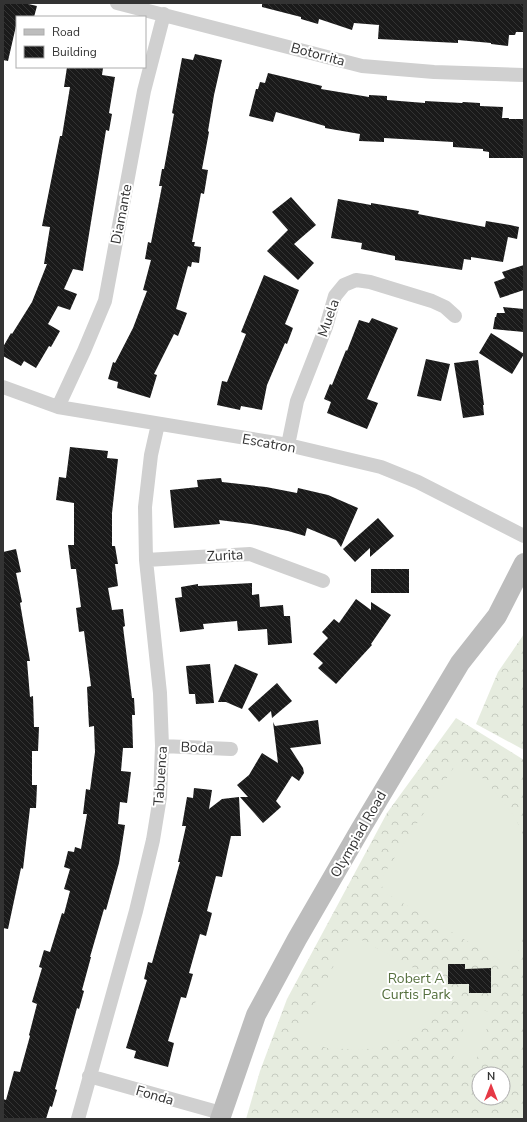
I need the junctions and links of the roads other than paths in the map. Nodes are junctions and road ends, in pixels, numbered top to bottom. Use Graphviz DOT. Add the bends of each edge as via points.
graph roads {
  1 [pos="117,3"];
  2 [pos="164,14"];
  3 [pos="524,75"];
  4 [pos="455,316"];
  5 [pos="3,387"];
  6 [pos="58,407"];
  7 [pos="158,424"];
  8 [pos="288,445"];
  9 [pos="524,536"];
  10 [pos="146,560"];
  11 [pos="524,563"];
  12 [pos="323,582"];
  13 [pos="162,746"];
  14 [pos="231,749"];
  15 [pos="89,1076"];
  16 [pos="220,1116"];
  17 [pos="78,1119"];
  1 -- 2 [label="street, Botorrita"];
  2 -- 3 [label="street, Botorrita" via="362,66"];
  2 -- 6 [label="street, Diamante" via="144,91 105,301"];
  4 -- 8 [label="street, Muela" via="445,307 432,301 370,282 356,280 344,285 335,296 326,327 296,401"];
  5 -- 6 [label="street, Escatron"];
  6 -- 7 [label="street, Escatron"];
  7 -- 8 [label="street, Escatron"];
  7 -- 10 [label="street, Tabuenca" via="151,455 145,507"];
  8 -- 9 [label="street, Escatron" via="381,467 418,482"];
  10 -- 12 [label="street, Zurita" via="250,554"];
  10 -- 13 [label="street, Tabuenca" via="160,693"];
  11 -- 16 [label="main road, Olympiad Road" via="497,616 460,663 297,939 256,1015"];
  13 -- 14 [label="street, Boda"];
  13 -- 15 [label="street, Tabuenca" via="160,797 153,840 136,911"];
  15 -- 16 [label="street, Fonda"];
  15 -- 17 [label="street, Tabuenca"];
}
